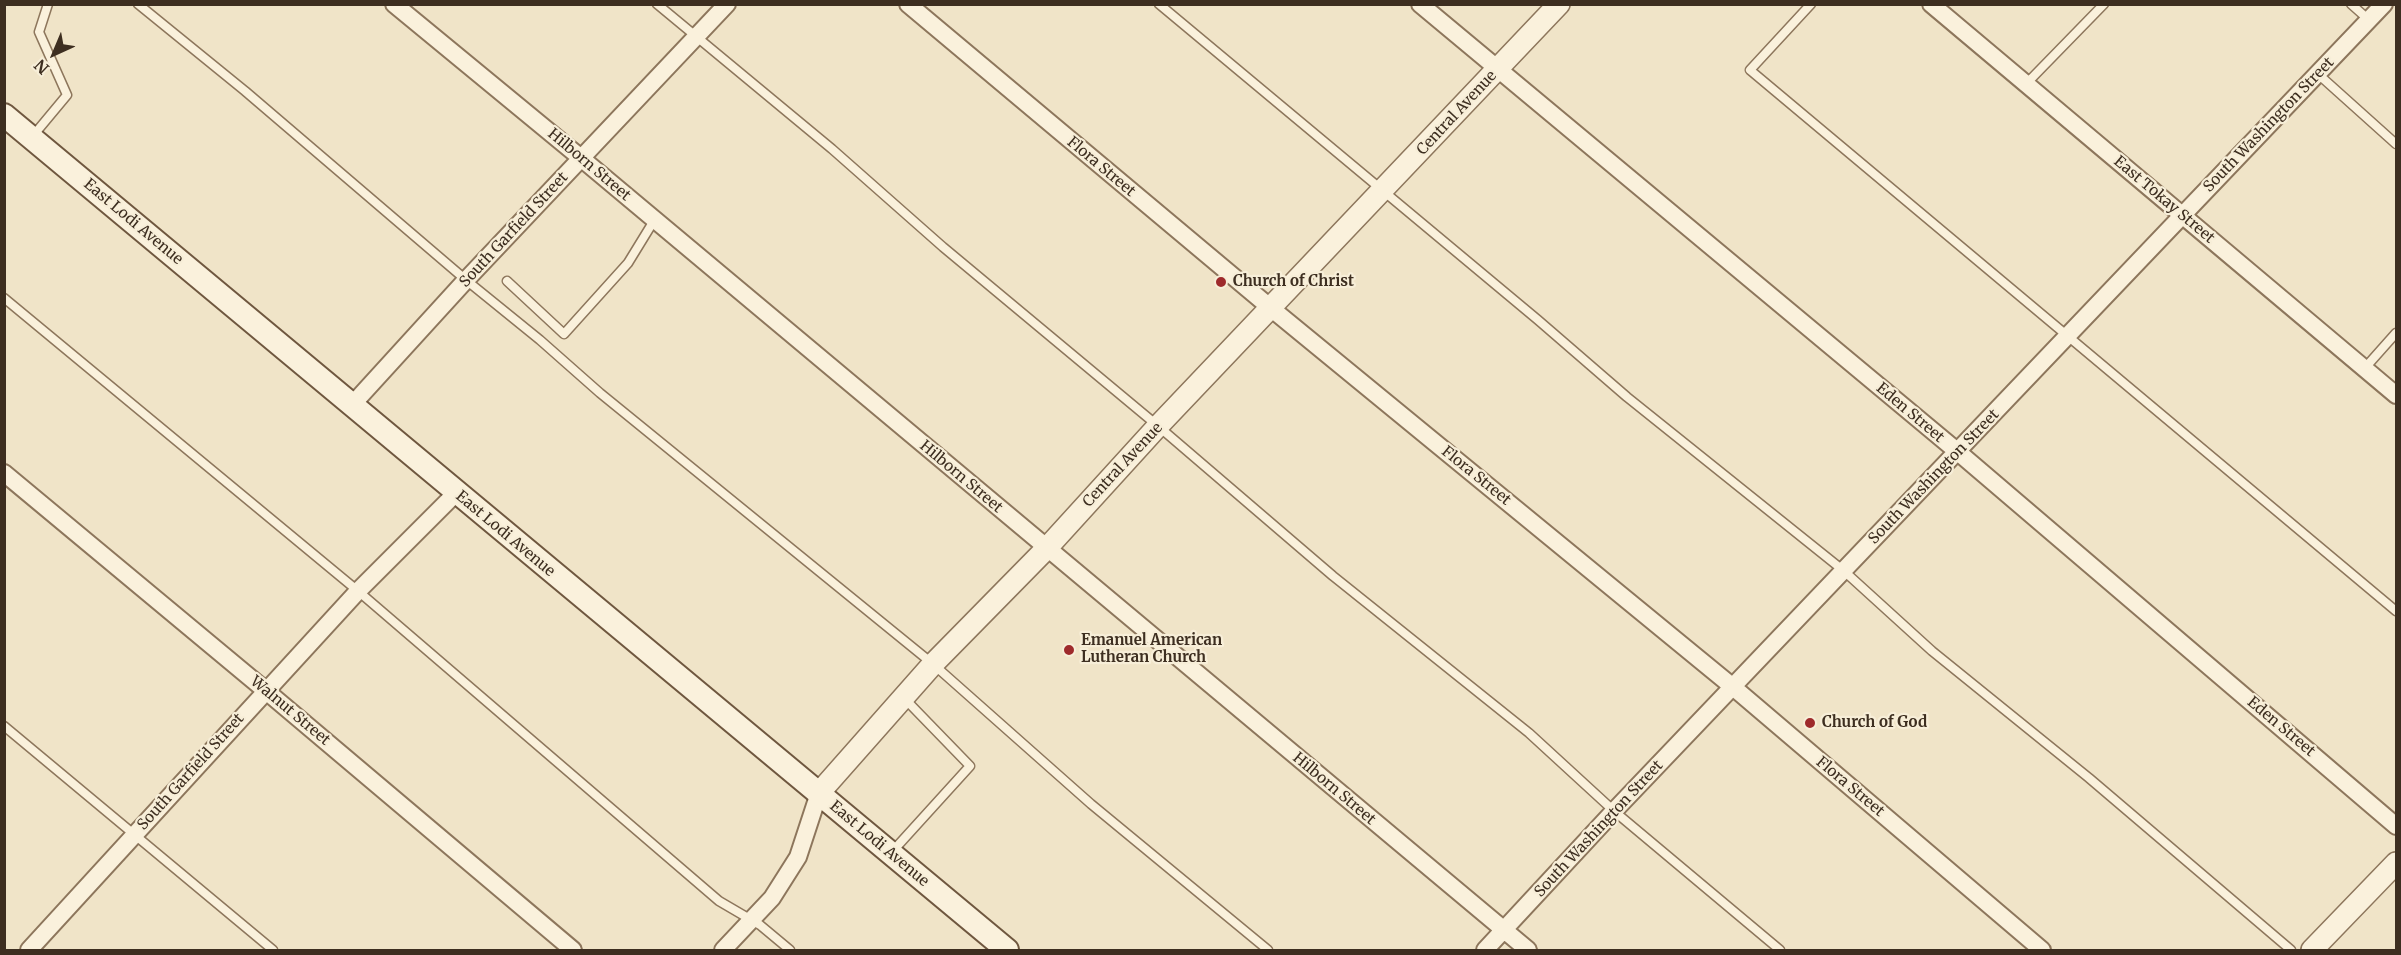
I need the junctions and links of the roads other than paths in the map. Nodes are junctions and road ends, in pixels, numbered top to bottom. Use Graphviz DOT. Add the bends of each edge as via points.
graph roads {
  1 [pos="48,4"];
  2 [pos="138,4"];
  3 [pos="394,4"];
  4 [pos="657,4"];
  5 [pos="727,4"];
  6 [pos="908,4"];
  7 [pos="1159,4"];
  8 [pos="1420,4"];
  9 [pos="1559,4"];
  10 [pos="1811,4"];
  11 [pos="1931,4"];
  12 [pos="2104,4"];
  13 [pos="2351,4"];
  14 [pos="2384,4"];
  15 [pos="2369,20"];
  16 [pos="696,36"];
  17 [pos="1498,70"];
  18 [pos="2318,74"];
  19 [pos="2026,84"];
  20 [pos="4,115"];
  21 [pos="32,137"];
  22 [pos="2397,144"];
  23 [pos="581,158"];
  24 [pos="1383,191"];
  25 [pos="2182,215"];
  26 [pos="655,219"];
  27 [pos="466,280"];
  28 [pos="507,281"];
  29 [pos="4,298"];
  30 [pos="1272,309"];
  31 [pos="2397,333"];
  32 [pos="2068,335"];
  33 [pos="2364,369"];
  34 [pos="2397,395"];
  35 [pos="352,405"];
  36 [pos="1158,426"];
  37 [pos="1958,452"];
  38 [pos="4,473"];
  39 [pos="456,493"];
  40 [pos="1046,549"];
  41 [pos="1844,571"];
  42 [pos="357,591"];
  43 [pos="2397,611"];
  44 [pos="933,664"];
  45 [pos="1732,687"];
  46 [pos="265,690"];
  47 [pos="903,698"];
  48 [pos="4,726"];
  49 [pos="819,793"];
  50 [pos="1614,811"];
  51 [pos="2397,826"];
  52 [pos="135,835"];
  53 [pos="891,853"];
  54 [pos="2397,863"];
  55 [pos="751,920"];
  56 [pos="1504,931"];
  57 [pos="29,951"];
  58 [pos="273,951"];
  59 [pos="573,951"];
  60 [pos="723,951"];
  61 [pos="790,951"];
  62 [pos="1007,951"];
  63 [pos="1268,951"];
  64 [pos="1485,951"];
  65 [pos="1528,951"];
  66 [pos="1780,951"];
  67 [pos="2042,951"];
  68 [pos="2291,951"];
  69 [pos="2312,951"];
  1 -- 21 [label="lane" via="39,32 67,95"];
  2 -- 27 [label="lane"];
  3 -- 23 [label="street, Hilborn Street"];
  4 -- 16 [label="lane"];
  5 -- 16 [label="street, South Garfield Street"];
  6 -- 30 [label="street, Flora Street"];
  7 -- 24 [label="lane"];
  8 -- 17 [label="street, Eden Street"];
  9 -- 17 [label="street, Central Avenue"];
  10 -- 32 [label="lane" via="1750,70"];
  11 -- 19 [label="street, East Tokay Street"];
  12 -- 19 [label="lane"];
  13 -- 15 [label="lane"];
  14 -- 15 [label="street, South Washington Street"];
  15 -- 18 [label="street, South Washington Street"];
  16 -- 23 [label="street, South Garfield Street"];
  16 -- 36 [label="lane"];
  17 -- 24 [label="street, Central Avenue"];
  17 -- 37 [label="street, Eden Street"];
  18 -- 22 [label="lane"];
  18 -- 25 [label="street, South Washington Street"];
  19 -- 25 [label="street, East Tokay Street"];
  20 -- 21 [label="main road, East Lodi Avenue"];
  21 -- 35 [label="main road, East Lodi Avenue"];
  23 -- 26 [label="street, Hilborn Street"];
  23 -- 27 [label="street, South Garfield Street"];
  24 -- 30 [label="street, Central Avenue"];
  24 -- 41 [label="lane" via="1627,397"];
  25 -- 32 [label="street, South Washington Street"];
  25 -- 33 [label="street, East Tokay Street"];
  26 -- 28 [label="lane" via="628,263 564,334"];
  26 -- 40 [label="street, Hilborn Street"];
  27 -- 35 [label="street, South Garfield Street"];
  27 -- 44 [label="lane"];
  29 -- 42 [label="lane"];
  30 -- 36 [label="street, Central Avenue"];
  30 -- 45 [label="street, Flora Street"];
  31 -- 33 [label="lane"];
  32 -- 37 [label="street, South Washington Street"];
  32 -- 43 [label="lane"];
  33 -- 34 [label="street, East Tokay Street"];
  35 -- 39 [label="main road, East Lodi Avenue"];
  36 -- 40 [label="street, Central Avenue"];
  36 -- 50 [label="lane" via="1333,576 1529,733"];
  37 -- 41 [label="street, South Washington Street"];
  37 -- 51 [label="street, Eden Street"];
  38 -- 46 [label="street, Walnut Street"];
  39 -- 42 [label="street, South Garfield Street"];
  39 -- 49 [label="main road, East Lodi Avenue"];
  40 -- 44 [label="street, Central Avenue"];
  40 -- 56 [label="street, Hilborn Street"];
  41 -- 45 [label="street, South Washington Street"];
  41 -- 68 [label="lane" via="1932,651 2089,778"];
  42 -- 46 [label="street, South Garfield Street"];
  42 -- 55 [label="lane" via="719,902"];
  44 -- 47 [label="street, Central Avenue"];
  44 -- 63 [label="lane" via="1091,804"];
  45 -- 50 [label="street, South Washington Street"];
  45 -- 67 [label="street, Flora Street"];
  46 -- 52 [label="street, South Garfield Street"];
  46 -- 59 [label="street, Walnut Street"];
  47 -- 49 [label="street, Central Avenue"];
  47 -- 53 [label="lane" via="970,766"];
  48 -- 52 [label="lane"];
  49 -- 53 [label="main road, East Lodi Avenue"];
  49 -- 55 [label="street, Central Avenue" via="798,857 772,898"];
  50 -- 56 [label="street, South Washington Street"];
  50 -- 66 [label="lane"];
  52 -- 57 [label="street, South Garfield Street"];
  52 -- 58 [label="lane"];
  53 -- 62 [label="main road, East Lodi Avenue"];
  54 -- 69 [label="street"];
  55 -- 60 [label="street, Central Avenue"];
  55 -- 61 [label="lane"];
  56 -- 64 [label="street, South Washington Street"];
  56 -- 65 [label="street, Hilborn Street"];
}
